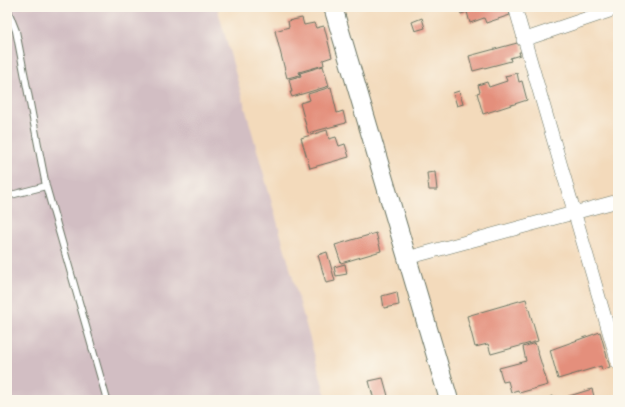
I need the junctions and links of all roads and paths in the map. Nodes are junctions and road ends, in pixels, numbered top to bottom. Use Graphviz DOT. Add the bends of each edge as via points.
graph roads {
  1 [pos="333,7"];
  2 [pos="515,7"];
  3 [pos="7,8"];
  4 [pos="618,8"];
  5 [pos="523,40"];
  6 [pos="46,186"];
  7 [pos="7,196"];
  8 [pos="618,201"];
  9 [pos="575,213"];
  10 [pos="407,258"];
  11 [pos="618,362"];
  12 [pos="106,400"];
  13 [pos="449,400"];
  1 -- 10 [label="street"];
  2 -- 5 [label="street"];
  3 -- 6 [label="lane" via="16,31"];
  4 -- 5 [label="street"];
  5 -- 9 [label="street"];
  6 -- 7 [label="lane"];
  6 -- 12 [label="lane"];
  8 -- 9 [label="street"];
  9 -- 10 [label="street"];
  9 -- 11 [label="street"];
  10 -- 13 [label="street"];
}
